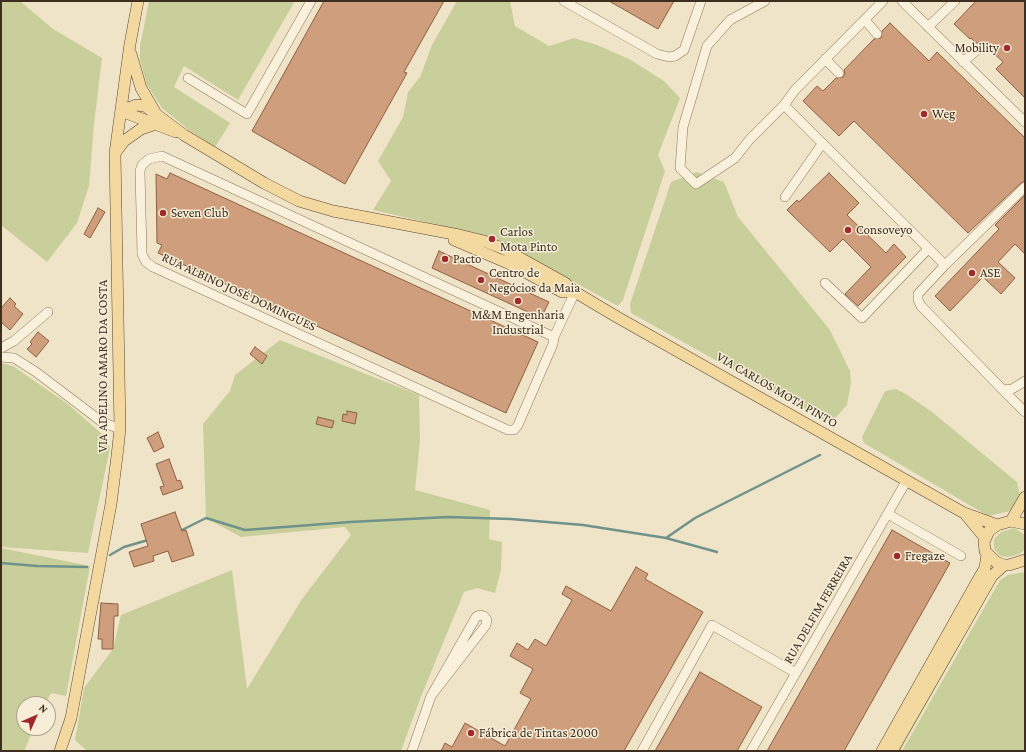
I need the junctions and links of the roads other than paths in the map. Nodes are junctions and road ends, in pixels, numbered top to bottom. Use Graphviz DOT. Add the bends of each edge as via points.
graph roads {
  1 [pos="138,1"];
  2 [pos="310,1"];
  3 [pos="564,1"];
  4 [pos="701,1"];
  5 [pos="765,1"];
  6 [pos="883,1"];
  7 [pos="902,1"];
  8 [pos="955,1"];
  9 [pos="865,20"];
  10 [pos="928,27"];
  11 [pos="877,34"];
  12 [pos="130,44"];
  13 [pos="979,48"];
  14 [pos="825,59"];
  15 [pos="963,62"];
  16 [pos="839,73"];
  17 [pos="188,78"];
  18 [pos="784,105"];
  19 [pos="121,111"];
  20 [pos="155,112"];
  21 [pos="1025,121"];
  22 [pos="153,125"];
  23 [pos="184,135"];
  24 [pos="822,144"];
  25 [pos="115,153"];
  26 [pos="1025,187"];
  27 [pos="785,197"];
  28 [pos="928,249"];
  29 [pos="945,265"];
  30 [pos="825,283"];
  31 [pos="575,292"];
  32 [pos="48,312"];
  33 [pos="554,337"];
  34 [pos="1,348"];
  35 [pos="1,357"];
  36 [pos="1025,381"];
  37 [pos="1003,390"];
  38 [pos="1025,412"];
  39 [pos="120,429"];
  40 [pos="907,480"];
  41 [pos="1025,497"];
  42 [pos="964,513"];
  43 [pos="888,514"];
  44 [pos="1011,521"];
  45 [pos="1025,524"];
  46 [pos="997,525"];
  47 [pos="985,538"];
  48 [pos="987,554"];
  49 [pos="961,556"];
  50 [pos="1025,560"];
  51 [pos="1004,565"];
  52 [pos="796,673"];
  53 [pos="431,696"];
  54 [pos="62,750"];
  55 [pos="412,750"];
  56 [pos="642,751"];
  57 [pos="751,751"];
  58 [pos="882,751"];
  59 [pos="892,751"];
  1 -- 12 [label="main road, VIA ADELINO AMARO DA COSTA"];
  2 -- 17 [label="street" via="247,114"];
  3 -- 4 [label="street" via="657,54 668,57 684,50"];
  5 -- 18 [label="street" via="730,20 707,46 683,127 680,168 696,184 735,158"];
  6 -- 9 [label="street"];
  7 -- 10 [label="street"];
  8 -- 10 [label="street"];
  9 -- 11 [label="street"];
  9 -- 14 [label="street"];
  10 -- 15 [label="street"];
  12 -- 19 [label="main road, VIA ADELINO AMARO DA COSTA"];
  12 -- 20 [label="main road, VIA CARLOS MOTA PINTO" via="141,88"];
  13 -- 15 [label="street"];
  14 -- 16 [label="street"];
  14 -- 18 [label="street"];
  15 -- 21 [label="street"];
  18 -- 24 [label="street"];
  19 -- 20 [label="main road, VIA CARLOS MOTA PINTO" via="136,105 145,106"];
  19 -- 22 [label="main road, VIA CARLOS MOTA PINTO"];
  19 -- 25 [label="main road, VIA ADELINO AMARO DA COSTA"];
  20 -- 23 [label="main road, VIA CARLOS MOTA PINTO"];
  22 -- 23 [label="main road, VIA CARLOS MOTA PINTO"];
  22 -- 25 [label="main road" via="141,129 124,141"];
  23 -- 31 [label="main road, VIA CARLOS MOTA PINTO" via="299,201 333,211 439,232 510,264 562,292"];
  24 -- 27 [label="street"];
  24 -- 28 [label="street"];
  25 -- 39 [label="main road, VIA ADELINO AMARO DA COSTA"];
  26 -- 29 [label="street"];
  28 -- 29 [label="street"];
  28 -- 30 [label="street" via="862,318"];
  29 -- 37 [label="street" via="918,294 918,300"];
  31 -- 33 [label="street, RUA ALBINO JOSÉ DOMINGUES"];
  31 -- 40 [label="main road, VIA CARLOS MOTA PINTO"];
  32 -- 34 [label="street" via="14,341"];
  33 -- 33 [label="street, RUA ALBINO JOSÉ DOMINGUES" via="162,156 149,159 142,165 142,254 146,262 508,430 514,430 518,425"];
  35 -- 39 [label="street" via="14,358 102,422"];
  36 -- 37 [label="street" via="1012,389"];
  37 -- 38 [label="street"];
  39 -- 54 [label="main road, VIA ADELINO AMARO DA COSTA" via="108,523 71,718"];
  40 -- 42 [label="main road, VIA CARLOS MOTA PINTO"];
  40 -- 43 [label="street, RUA DELFIM FERREIRA"];
  41 -- 44 [label="main road"];
  42 -- 46 [label="main road, VIA CARLOS MOTA PINTO"];
  42 -- 47 [label="main road, VIA CARLOS MOTA PINTO"];
  43 -- 49 [label="street"];
  43 -- 52 [label="street, RUA DELFIM FERREIRA"];
  44 -- 45 [label="main road"];
  44 -- 46 [label="main road"];
  46 -- 47 [label="main road" via="988,531"];
  47 -- 48 [label="main road" via="984,547"];
  48 -- 51 [label="main road"];
  48 -- 58 [label="main road" via="985,568"];
  50 -- 51 [label="main road"];
  51 -- 59 [label="main road" via="992,576"];
  52 -- 56 [label="street" via="712,624"];
  52 -- 57 [label="street, RUA DELFIM FERREIRA"];
  53 -- 53 [label="street" via="486,624 488,620 484,616 476,617"];
  53 -- 55 [label="street"];
}
